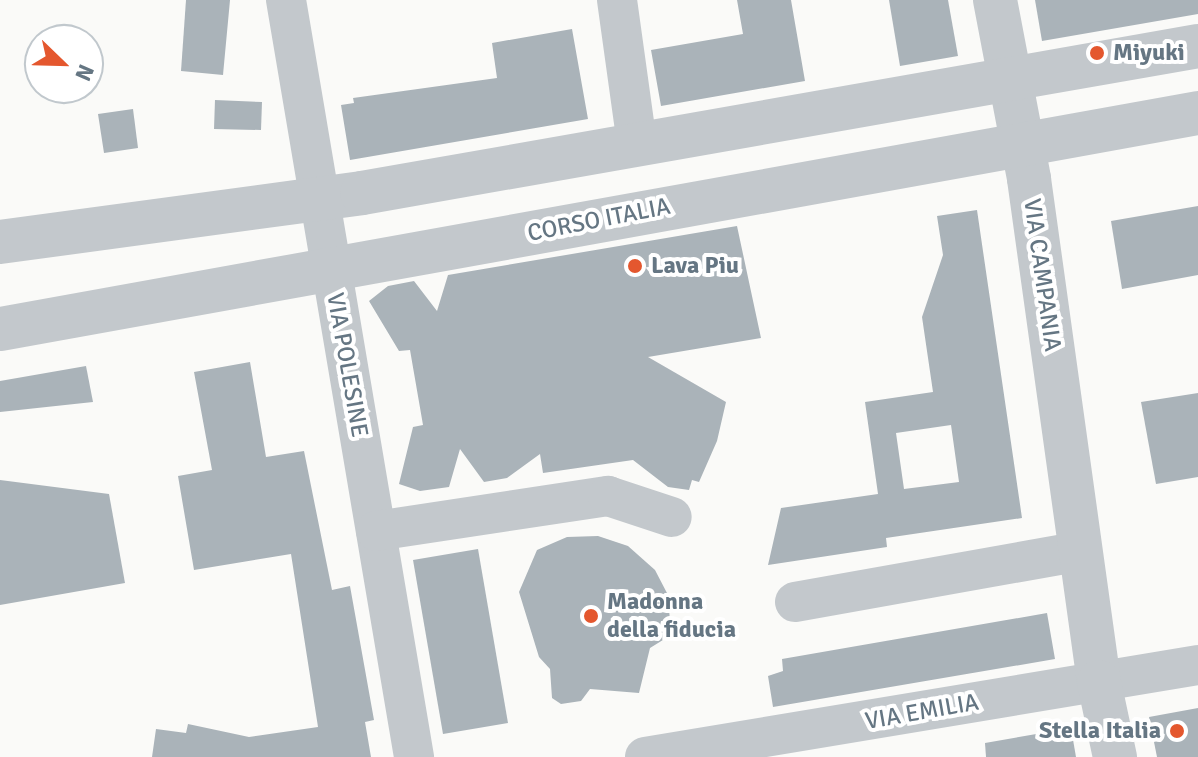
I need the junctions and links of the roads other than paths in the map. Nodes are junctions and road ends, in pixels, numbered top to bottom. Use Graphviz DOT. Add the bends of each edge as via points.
graph roads {
  1 [pos="286,0"];
  2 [pos="617,0"];
  3 [pos="995,0"];
  4 [pos="1198,46"];
  5 [pos="1009,79"];
  6 [pos="1198,113"];
  7 [pos="1022,142"];
  8 [pos="637,145"];
  9 [pos="319,198"];
  10 [pos="0,242"];
  11 [pos="330,272"];
  12 [pos="0,329"];
  13 [pos="672,517"];
  14 [pos="376,531"];
  15 [pos="1082,551"];
  16 [pos="795,602"];
  17 [pos="1198,665"];
  18 [pos="1099,682"];
  19 [pos="692,753"];
  20 [pos="414,757"];
  21 [pos="645,757"];
  22 [pos="1115,757"];
  1 -- 9 [label="street, VIA POLESINE"];
  2 -- 8 [label="street"];
  3 -- 5 [label="street, VIA CAMPANIA"];
  4 -- 5 [label="street"];
  5 -- 7 [label="street, VIA CAMPANIA"];
  5 -- 8 [label="street"];
  6 -- 7 [label="street, CORSO ITALIA"];
  7 -- 11 [label="street, CORSO ITALIA"];
  7 -- 15 [label="street, VIA CAMPANIA"];
  8 -- 9 [label="street"];
  9 -- 10 [label="street"];
  9 -- 11 [label="street, VIA POLESINE"];
  11 -- 12 [label="street, CORSO ITALIA"];
  11 -- 14 [label="street, VIA POLESINE"];
  13 -- 14 [label="street" via="608,496"];
  14 -- 20 [label="street, VIA POLESINE"];
  15 -- 16 [label="street"];
  15 -- 18 [label="street, VIA CAMPANIA"];
  17 -- 18 [label="street, VIA EMILIA"];
  18 -- 19 [label="street, VIA EMILIA"];
  18 -- 22 [label="street, VIA CAMPANIA"];
  19 -- 21 [label="street, VIA EMILIA"];
}
